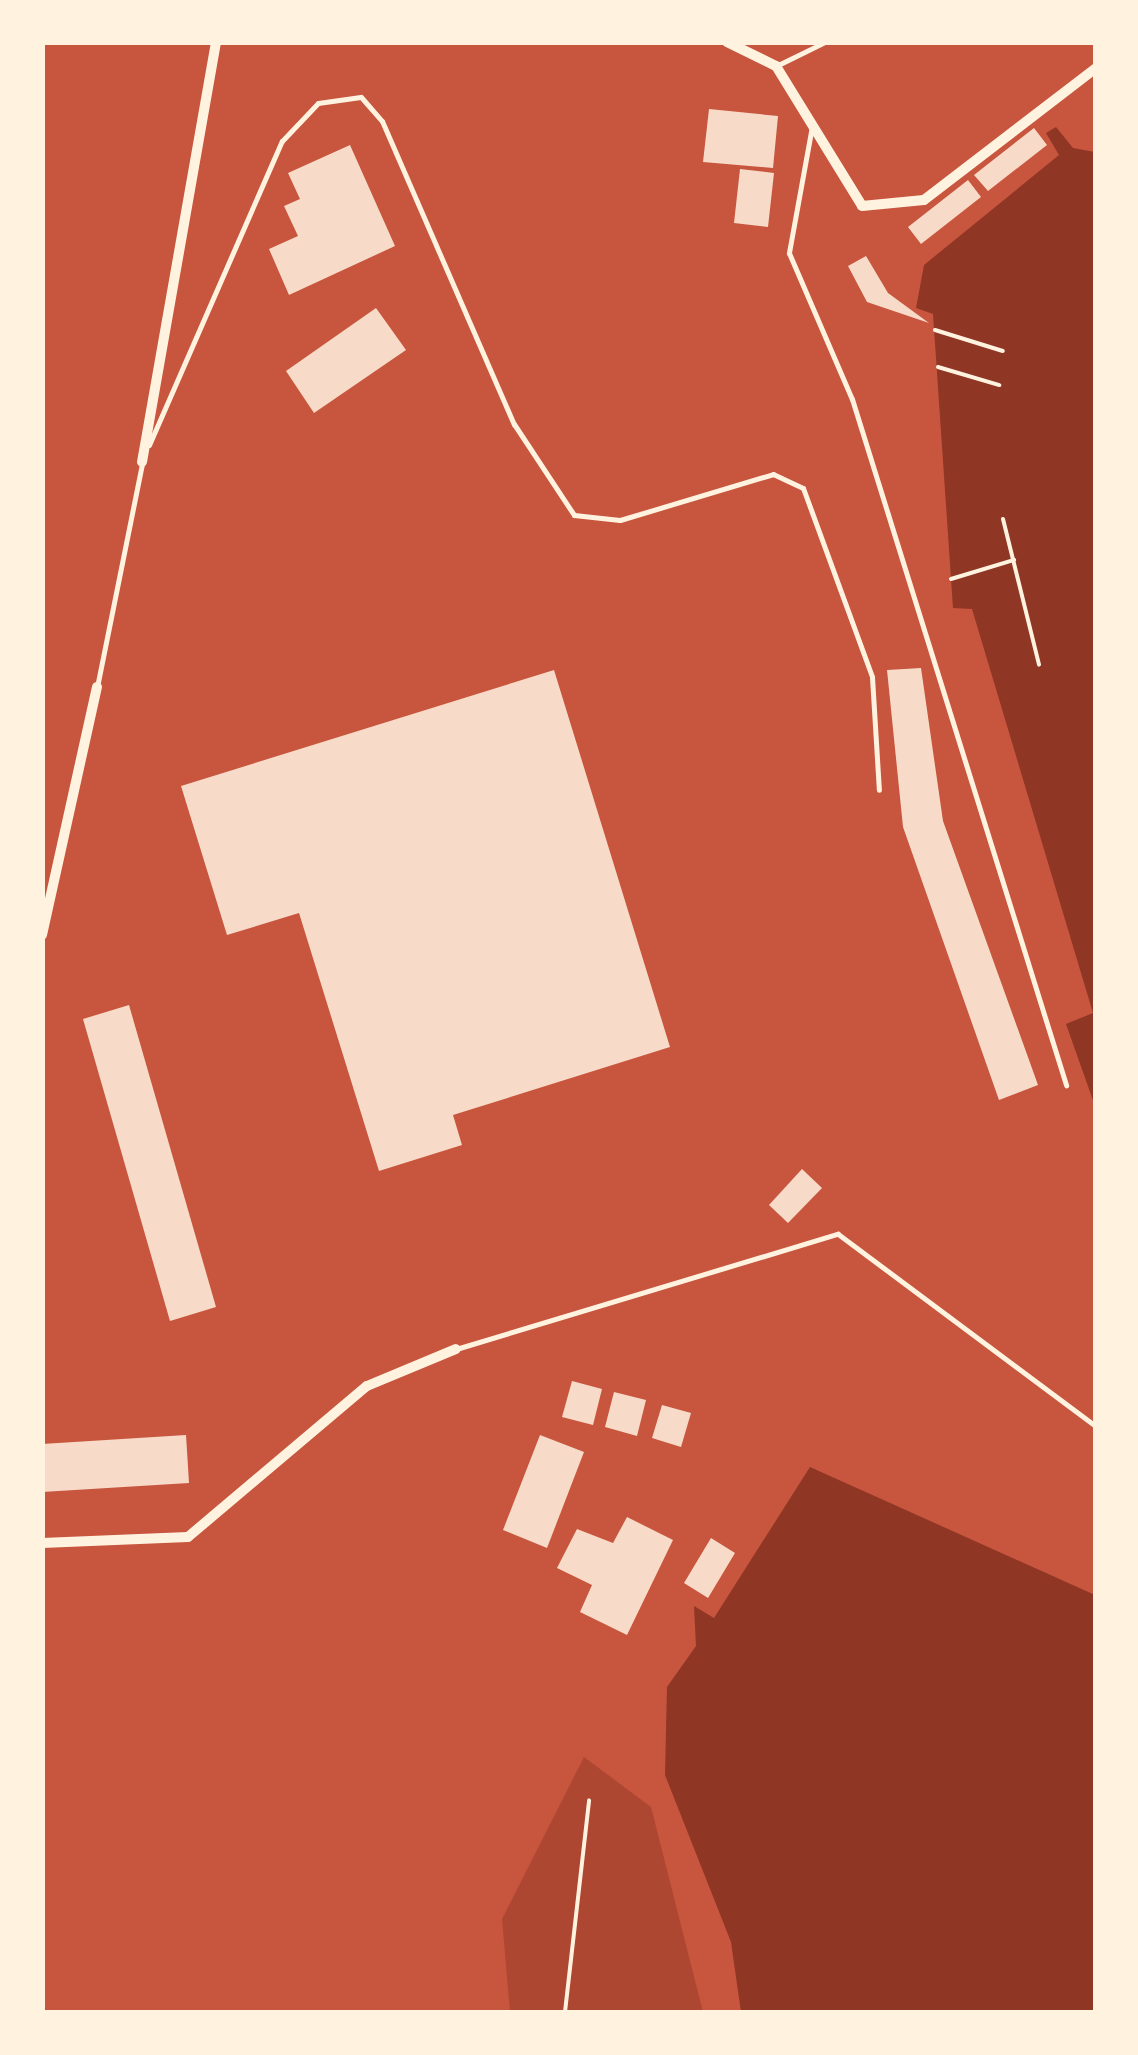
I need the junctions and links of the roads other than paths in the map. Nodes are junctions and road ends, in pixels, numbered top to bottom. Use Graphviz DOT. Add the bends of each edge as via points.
graph roads {
  1 [pos="216,42"];
  2 [pos="728,42"];
  3 [pos="825,42"];
  4 [pos="776,66"];
  5 [pos="1096,68"];
  6 [pos="812,124"];
  7 [pos="142,462"];
  8 [pos="96,687"];
  9 [pos="880,790"];
  10 [pos="42,936"];
  11 [pos="1066,1085"];
  12 [pos="456,1350"];
  13 [pos="1096,1426"];
  14 [pos="42,1544"];
  1 -- 7 [label="street"];
  2 -- 4 [label="street"];
  3 -- 4 [label="lane"];
  4 -- 6 [label="street"];
  5 -- 6 [label="street" via="924,200 862,206"];
  6 -- 11 [label="lane" via="789,253 852,399"];
  7 -- 8 [label="lane"];
  7 -- 9 [label="lane" via="282,141 318,103 361,97 382,121 514,424 574,515 620,520 774,474 803,488 872,677"];
  8 -- 10 [label="street"];
  12 -- 13 [label="lane" via="838,1234"];
  12 -- 14 [label="street" via="367,1386 188,1537"];
}
